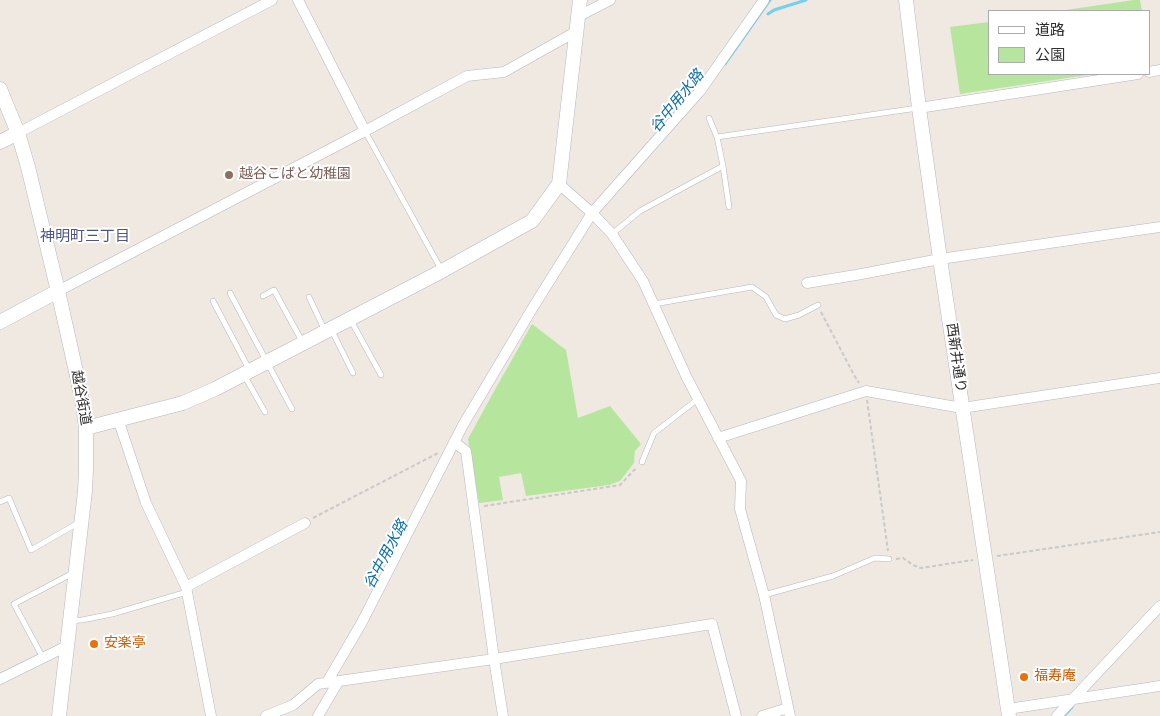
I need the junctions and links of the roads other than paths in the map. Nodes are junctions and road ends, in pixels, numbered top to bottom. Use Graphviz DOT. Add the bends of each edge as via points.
graph roads {
  1 [pos="272,0"];
  2 [pos="298,0"];
  3 [pos="580,0"];
  4 [pos="610,0"];
  5 [pos="906,0"];
  6 [pos="761,2"];
  7 [pos="579,16"];
  8 [pos="577,31"];
  9 [pos="1132,75"];
  10 [pos="0,89"];
  11 [pos="919,108"];
  12 [pos="710,118"];
  13 [pos="366,131"];
  14 [pos="18,133"];
  15 [pos="717,137"];
  16 [pos="0,142"];
  17 [pos="723,166"];
  18 [pos="559,184"];
  19 [pos="729,207"];
  20 [pos="592,213"];
  21 [pos="1160,227"];
  22 [pos="612,234"];
  23 [pos="940,259"];
  24 [pos="442,271"];
  25 [pos="807,283"];
  26 [pos="58,291"];
  27 [pos="230,293"];
  28 [pos="263,296"];
  29 [pos="309,297"];
  30 [pos="213,300"];
  31 [pos="654,304"];
  32 [pos="818,305"];
  33 [pos="350,319"];
  34 [pos="0,322"];
  35 [pos="328,330"];
  36 [pos="304,343"];
  37 [pos="266,363"];
  38 [pos="247,373"];
  39 [pos="353,373"];
  40 [pos="382,375"];
  41 [pos="1160,378"];
  42 [pos="698,399"];
  43 [pos="962,408"];
  44 [pos="292,409"];
  45 [pos="265,412"];
  46 [pos="118,419"];
  47 [pos="86,428"];
  48 [pos="718,438"];
  49 [pos="454,442"];
  50 [pos="642,462"];
  51 [pos="0,502"];
  52 [pos="81,521"];
  53 [pos="305,522"];
  54 [pos="889,559"];
  55 [pos="76,572"];
  56 [pos="186,590"];
  57 [pos="764,595"];
  58 [pos="1160,606"];
  59 [pos="70,621"];
  60 [pos="67,646"];
  61 [pos="42,658"];
  62 [pos="494,659"];
  63 [pos="0,679"];
  64 [pos="332,682"];
  65 [pos="1160,686"];
  66 [pos="1074,699"];
  67 [pos="789,712"];
  68 [pos="1009,712"];
  69 [pos="59,716"];
  70 [pos="211,716"];
  71 [pos="266,716"];
  72 [pos="318,716"];
  73 [pos="503,716"];
  74 [pos="736,716"];
  75 [pos="762,716"];
  76 [pos="1058,716"];
  1 -- 14 [label="street"];
  2 -- 13 [label="street"];
  3 -- 7 [label="street"];
  4 -- 7 [label="street"];
  5 -- 11 [label="street, 西新井通り"];
  6 -- 20 [label="street" via="700,91"];
  7 -- 8 [label="street"];
  8 -- 13 [label="street" via="504,72 467,76"];
  8 -- 18 [label="street"];
  9 -- 11 [label="street"];
  10 -- 14 [label="street, 越谷街道"];
  11 -- 15 [label="lane"];
  11 -- 23 [label="street, 西新井通り"];
  12 -- 15 [label="lane"];
  13 -- 24 [label="lane"];
  13 -- 26 [label="street"];
  14 -- 16 [label="street"];
  14 -- 26 [label="street, 越谷街道"];
  15 -- 17 [label="lane"];
  17 -- 19 [label="lane"];
  17 -- 22 [label="lane" via="640,211"];
  18 -- 20 [label="street"];
  18 -- 24 [label="street" via="532,221"];
  20 -- 22 [label="street"];
  20 -- 49 [label="street"];
  21 -- 23 [label="street"];
  22 -- 31 [label="street"];
  23 -- 25 [label="street"];
  23 -- 43 [label="street, 西新井通り"];
  24 -- 33 [label="street"];
  26 -- 34 [label="street"];
  26 -- 47 [label="street, 越谷街道"];
  27 -- 37 [label="lane"];
  28 -- 36 [label="lane" via="274,290"];
  29 -- 35 [label="lane"];
  30 -- 38 [label="lane"];
  31 -- 32 [label="lane" via="752,287 766,297 776,315 785,319 799,316"];
  31 -- 42 [label="street"];
  33 -- 35 [label="street"];
  33 -- 40 [label="lane"];
  35 -- 36 [label="street"];
  35 -- 39 [label="lane"];
  36 -- 37 [label="street"];
  37 -- 38 [label="street"];
  37 -- 44 [label="lane"];
  38 -- 45 [label="lane"];
  38 -- 46 [label="street" via="183,403"];
  41 -- 43 [label="street"];
  42 -- 48 [label="street"];
  42 -- 50 [label="lane" via="654,433"];
  43 -- 48 [label="street" via="866,391"];
  43 -- 68 [label="street, 西新井通り"];
  46 -- 47 [label="street"];
  46 -- 56 [label="street" via="146,503"];
  47 -- 52 [label="street, 越谷街道"];
  48 -- 57 [label="street" via="741,481 740,509"];
  49 -- 62 [label="street" via="466,451"];
  49 -- 64 [label="street"];
  51 -- 52 [label="lane" via="9,498 31,550"];
  52 -- 55 [label="street, 越谷街道"];
  53 -- 56 [label="street"];
  54 -- 57 [label="lane" via="875,558 833,576"];
  55 -- 59 [label="street, 越谷街道"];
  55 -- 61 [label="lane" via="14,604"];
  56 -- 59 [label="lane" via="112,614"];
  56 -- 70 [label="street"];
  57 -- 67 [label="street"];
  58 -- 66 [label="street"];
  59 -- 60 [label="street, 越谷街道"];
  60 -- 61 [label="street"];
  60 -- 69 [label="street, 越谷街道"];
  61 -- 63 [label="street"];
  62 -- 64 [label="street"];
  62 -- 73 [label="street"];
  62 -- 74 [label="street" via="712,624"];
  64 -- 71 [label="street" via="318,684 293,705"];
  64 -- 72 [label="street"];
  65 -- 66 [label="street"];
  66 -- 68 [label="street"];
  66 -- 76 [label="street"];
  67 -- 75 [label="street"];
}
